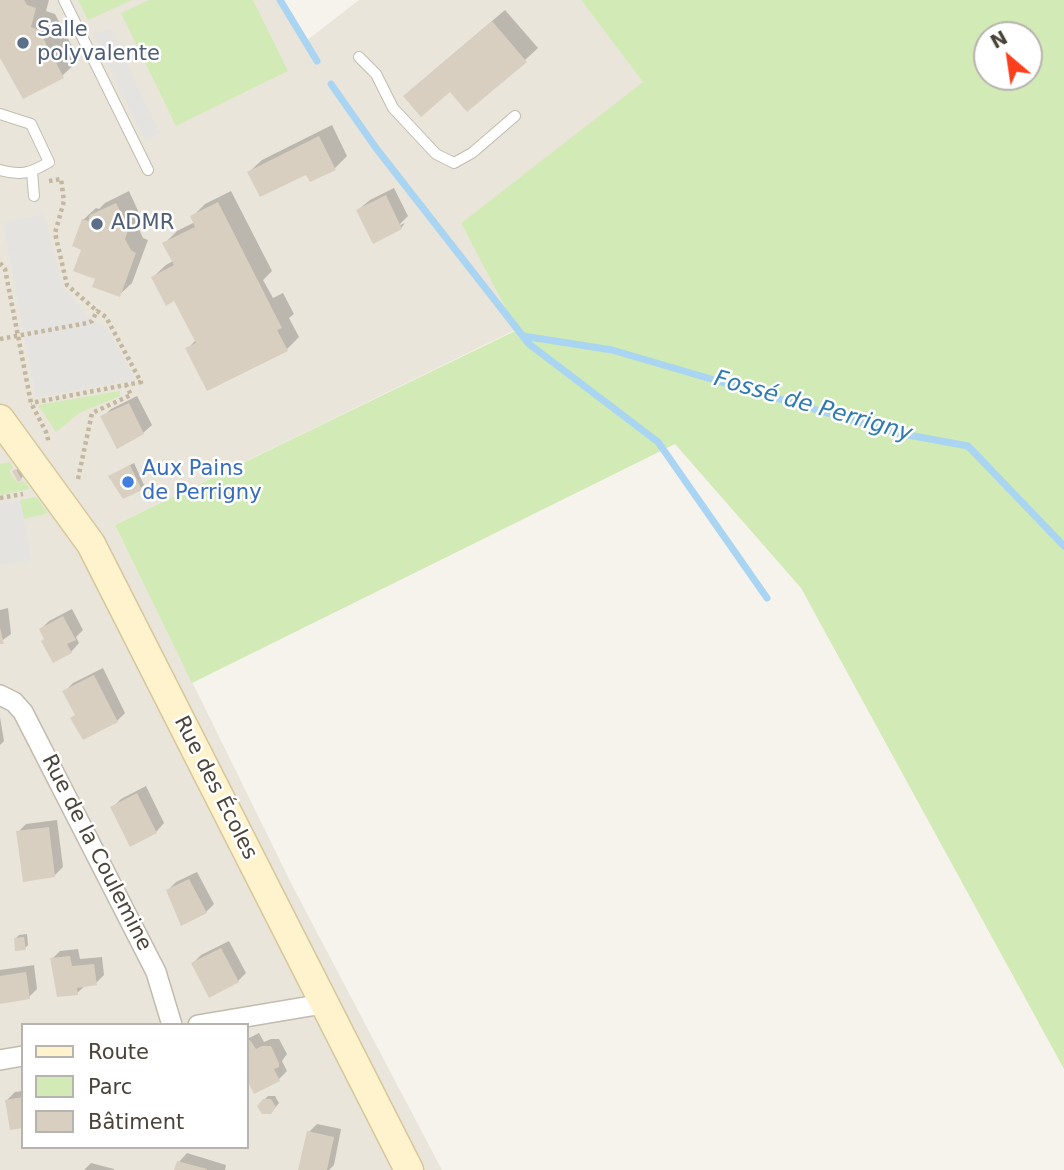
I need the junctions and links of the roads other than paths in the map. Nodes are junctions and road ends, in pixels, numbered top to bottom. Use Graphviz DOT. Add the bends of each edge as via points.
graph roads {
  1 [pos="64,0"];
  2 [pos="359,57"];
  3 [pos="0,114"];
  4 [pos="514,116"];
  5 [pos="0,170"];
  6 [pos="148,170"];
  7 [pos="32,172"];
  8 [pos="34,196"];
  9 [pos="0,419"];
  10 [pos="0,695"];
  11 [pos="322,1000"];
  12 [pos="171,1023"];
  13 [pos="210,1023"];
  14 [pos="21,1056"];
  15 [pos="0,1060"];
  16 [pos="409,1170"];
  1 -- 6 [label="lane"];
  2 -- 4 [label="lane" via="376,74 393,108 436,155 454,163"];
  3 -- 7 [label="lane" via="31,124 49,162"];
  5 -- 7 [label="lane"];
  7 -- 8 [label="lane"];
  9 -- 11 [label="main road, Rue des Écoles" via="91,544"];
  10 -- 12 [label="street, Rue de la Coulemine" via="23,712 156,972"];
  11 -- 13 [label="street" via="311,1006"];
  11 -- 16 [label="main road, Rue des Écoles"];
  14 -- 15 [label="street"];
}
